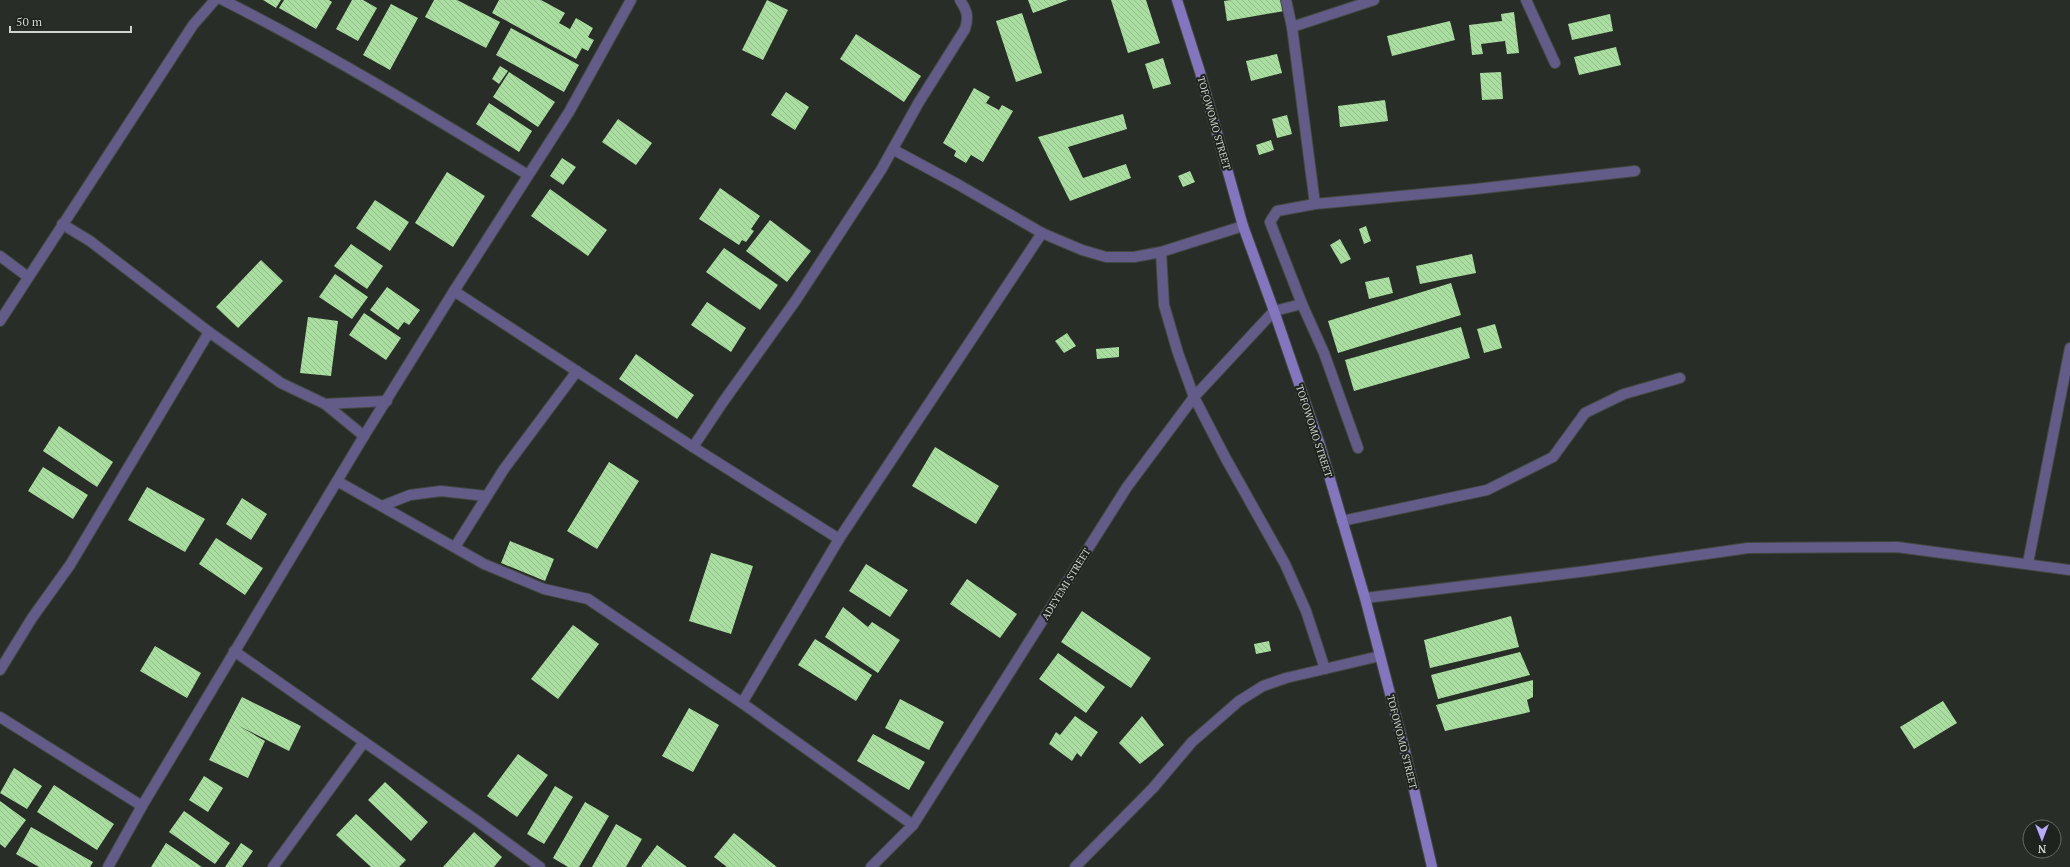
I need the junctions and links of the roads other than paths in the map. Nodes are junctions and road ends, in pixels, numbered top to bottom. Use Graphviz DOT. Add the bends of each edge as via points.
graph roads {
  1 [pos="215,0"];
  2 [pos="223,0"];
  3 [pos="630,0"];
  4 [pos="960,0"];
  5 [pos="1177,0"];
  6 [pos="1286,0"];
  7 [pos="1374,0"];
  8 [pos="1526,0"];
  9 [pos="1292,27"];
  10 [pos="1555,63"];
  11 [pos="894,150"];
  12 [pos="1635,171"];
  13 [pos="528,176"];
  14 [pos="1315,204"];
  15 [pos="62,224"];
  16 [pos="1243,226"];
  17 [pos="1042,233"];
  18 [pos="1161,252"];
  19 [pos="0,256"];
  20 [pos="28,277"];
  21 [pos="454,291"];
  22 [pos="1302,304"];
  23 [pos="1274,311"];
  24 [pos="0,321"];
  25 [pos="209,332"];
  26 [pos="2070,348"];
  27 [pos="577,371"];
  28 [pos="1680,378"];
  29 [pos="1194,396"];
  30 [pos="387,401"];
  31 [pos="325,404"];
  32 [pos="364,436"];
  33 [pos="693,447"];
  34 [pos="1358,448"];
  35 [pos="337,481"];
  36 [pos="486,496"];
  37 [pos="382,506"];
  38 [pos="1342,521"];
  39 [pos="839,539"];
  40 [pos="455,547"];
  41 [pos="2028,564"];
  42 [pos="2070,570"];
  43 [pos="1365,598"];
  44 [pos="234,651"];
  45 [pos="1380,656"];
  46 [pos="1325,669"];
  47 [pos="0,670"];
  48 [pos="742,702"];
  49 [pos="0,717"];
  50 [pos="364,742"];
  51 [pos="142,806"];
  52 [pos="913,826"];
  53 [pos="108,867"];
  54 [pos="273,867"];
  55 [pos="540,867"];
  56 [pos="871,867"];
  57 [pos="1075,867"];
  58 [pos="1432,867"];
  1 -- 15 [label="street" via="193,25"];
  2 -- 13 [label="street" via="402,98"];
  3 -- 13 [label="street" via="569,112"];
  4 -- 11 [label="street" via="968,18 964,29 919,102"];
  5 -- 16 [label="street, TOFOWOMO STREET"];
  6 -- 9 [label="street"];
  7 -- 9 [label="street"];
  8 -- 10 [label="street"];
  9 -- 14 [label="street"];
  11 -- 17 [label="street"];
  11 -- 33 [label="street" via="796,300"];
  12 -- 14 [label="street"];
  13 -- 21 [label="street"];
  14 -- 22 [label="street" via="1277,211 1270,222"];
  15 -- 20 [label="street"];
  15 -- 25 [label="street" via="90,241"];
  16 -- 18 [label="street"];
  16 -- 23 [label="street, TOFOWOMO STREET"];
  17 -- 18 [label="street" via="1106,258 1134,257"];
  17 -- 39 [label="street"];
  18 -- 29 [label="street" via="1164,305"];
  19 -- 20 [label="street"];
  20 -- 24 [label="street"];
  21 -- 27 [label="street"];
  21 -- 30 [label="street"];
  22 -- 23 [label="street"];
  22 -- 34 [label="street" via="1324,353"];
  23 -- 29 [label="street, ADEYEMI STREET"];
  23 -- 38 [label="street, TOFOWOMO STREET" via="1320,445"];
  25 -- 31 [label="street" via="282,383"];
  25 -- 47 [label="street" via="70,565 32,618"];
  26 -- 41 [label="street"];
  27 -- 33 [label="street"];
  27 -- 36 [label="street"];
  28 -- 38 [label="street" via="1624,394 1585,413 1553,457 1487,490"];
  29 -- 46 [label="street" via="1285,564 1306,611"];
  29 -- 52 [label="street, ADEYEMI STREET" via="1127,487"];
  30 -- 31 [label="street"];
  30 -- 32 [label="street"];
  31 -- 32 [label="street"];
  32 -- 35 [label="street"];
  33 -- 39 [label="street"];
  35 -- 37 [label="street"];
  35 -- 44 [label="street"];
  36 -- 37 [label="street" via="442,491 410,495"];
  36 -- 40 [label="street"];
  37 -- 40 [label="street"];
  38 -- 43 [label="street, TOFOWOMO STREET"];
  39 -- 48 [label="street"];
  40 -- 48 [label="street" via="484,564 544,589 588,599"];
  41 -- 42 [label="street"];
  41 -- 43 [label="street" via="1898,547 1748,548"];
  43 -- 45 [label="street, TOFOWOMO STREET"];
  44 -- 50 [label="street"];
  44 -- 51 [label="street"];
  45 -- 46 [label="street"];
  45 -- 58 [label="street, TOFOWOMO STREET"];
  46 -- 57 [label="street" via="1263,686 1239,701 1192,742 1153,788"];
  48 -- 52 [label="street"];
  49 -- 51 [label="street"];
  50 -- 54 [label="street"];
  50 -- 55 [label="street"];
  51 -- 53 [label="street"];
  52 -- 56 [label="street, ADEYEMI STREET"];
}
